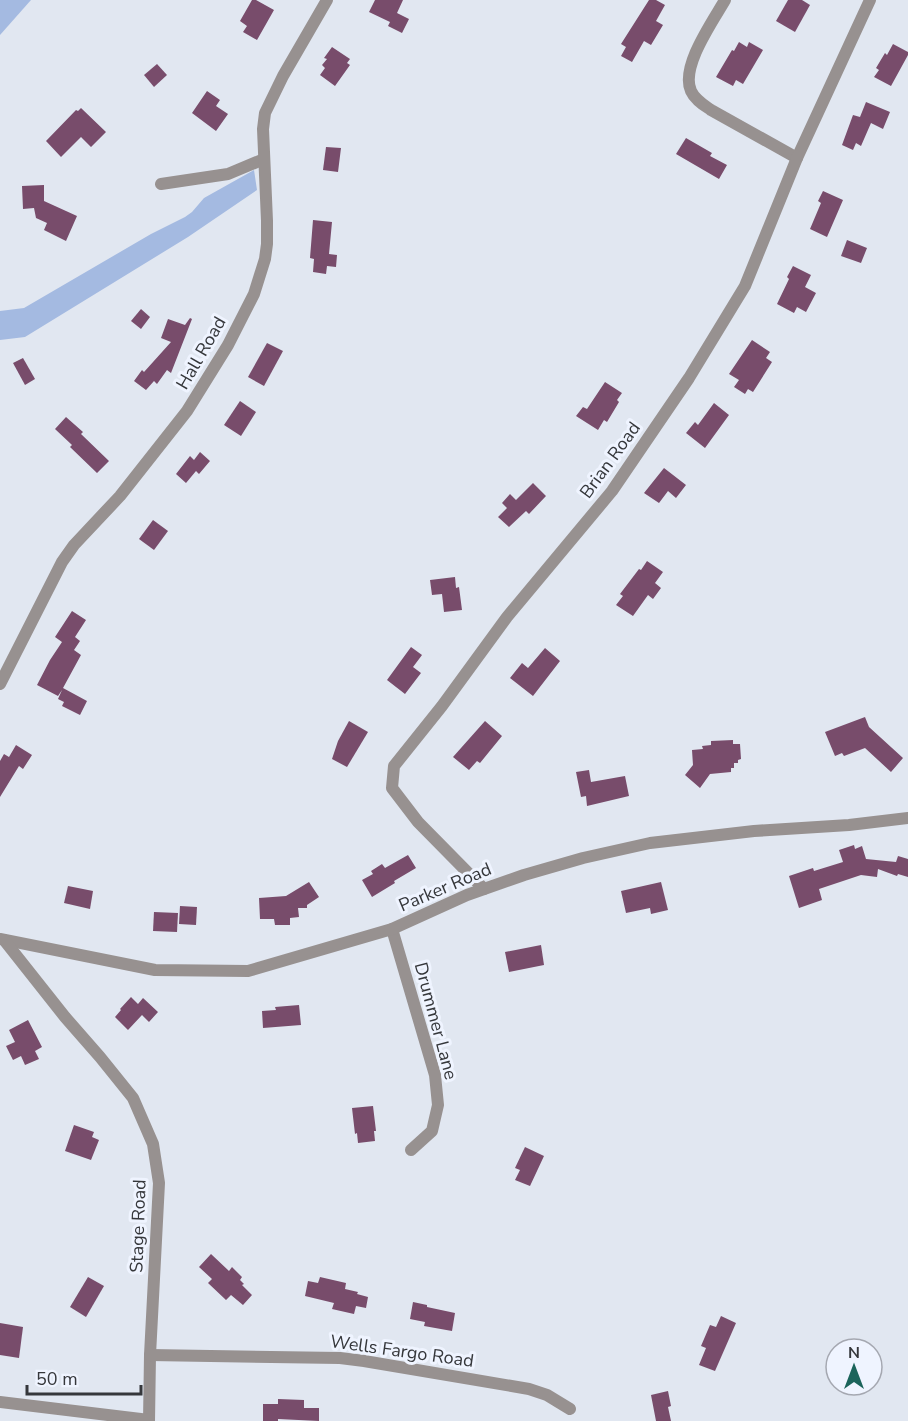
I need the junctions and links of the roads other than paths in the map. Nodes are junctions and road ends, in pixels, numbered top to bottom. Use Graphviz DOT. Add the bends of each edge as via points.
graph roads {
  1 [pos="327,0"];
  2 [pos="725,0"];
  3 [pos="870,0"];
  4 [pos="797,158"];
  5 [pos="264,159"];
  6 [pos="161,184"];
  7 [pos="0,684"];
  8 [pos="908,818"];
  9 [pos="484,889"];
  10 [pos="392,929"];
  11 [pos="2,939"];
  12 [pos="411,1150"];
  13 [pos="150,1355"];
  14 [pos="0,1402"];
  15 [pos="570,1409"];
  16 [pos="149,1420"];
  1 -- 5 [label="street, Hall Road" via="266,108"];
  2 -- 4 [label="street" via="692,59 690,90 711,110"];
  3 -- 4 [label="street, Brian Road"];
  4 -- 9 [label="street, Brian Road" via="745,286 690,378 612,491 507,617 394,766 392,788 418,822"];
  5 -- 6 [label="street" via="228,174"];
  5 -- 7 [label="street, Hall Road" via="267,244 254,294 187,411 62,561"];
  8 -- 9 [label="street, Parker Road" via="651,843 583,858"];
  9 -- 10 [label="street, Parker Road"];
  10 -- 11 [label="street, Parker Road" via="248,971 155,970"];
  10 -- 12 [label="street, Drummer Lane" via="435,1075 438,1105 432,1131"];
  11 -- 13 [label="street, Stage Road" via="133,1098 153,1144 159,1183"];
  13 -- 15 [label="street, Wells Fargo Road" via="364,1361 529,1389"];
  13 -- 16 [label="street, Stage Road"];
  14 -- 16 [label="street"];
}
